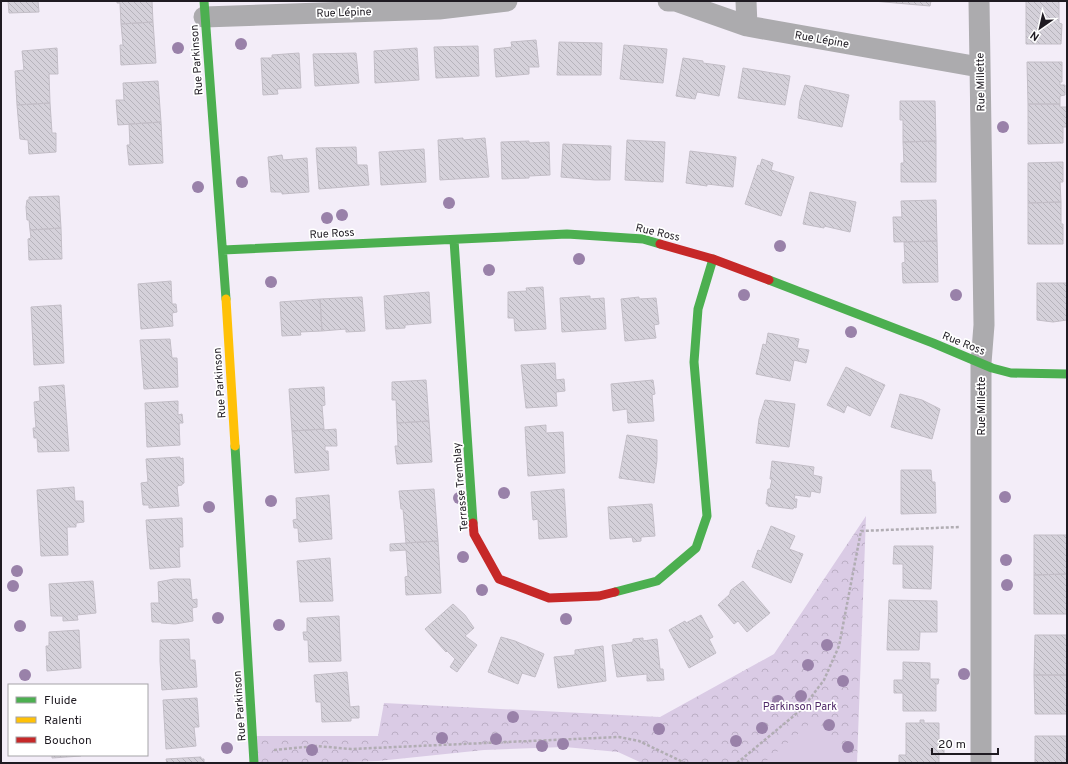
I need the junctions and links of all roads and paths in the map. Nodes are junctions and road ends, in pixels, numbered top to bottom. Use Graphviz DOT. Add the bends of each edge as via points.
graph roads {
  1 [pos="507,1"];
  2 [pos="668,1"];
  3 [pos="746,1"];
  4 [pos="979,1"];
  5 [pos="204,9"];
  6 [pos="747,26"];
  7 [pos="979,67"];
  8 [pos="454,240"];
  9 [pos="223,250"];
  10 [pos="713,259"];
  11 [pos="981,363"];
  12 [pos="1067,374"];
  13 [pos="981,526"];
  14 [pos="254,752"];
  15 [pos="254,763"];
  16 [pos="685,763"];
  17 [pos="737,763"];
  18 [pos="981,763"];
  1 -- 5 [label="street, Rue Lépine" via="439,9"];
  2 -- 6 [label="street, Rue Lépine" via="676,1"];
  3 -- 6 [label="street"];
  4 -- 7 [label="street, Rue Millette"];
  5 -- 9 [label="street, Rue Parkinson"];
  6 -- 7 [label="street, Rue Lépine"];
  7 -- 11 [label="street, Rue Millette" via="984,325"];
  8 -- 9 [label="street, Rue Ross"];
  8 -- 10 [label="street, Rue Ross" via="567,234 643,239"];
  8 -- 10 [label="street, Terrasse Tremblay" via="474,534 499,579 549,598 599,596 657,581 696,548 707,516 694,362 698,309"];
  9 -- 14 [label="street, Rue Parkinson"];
  10 -- 11 [label="street, Rue Ross"];
  11 -- 12 [label="street, Rue Ross" via="1011,373"];
  11 -- 13 [label="street, Rue Millette"];
  13 -- 17 [label="path" via="861,531 839,646 824,680 802,709"];
  13 -- 18 [label="street, Rue Millette"];
  14 -- 15 [label="street, Rue Parkinson"];
  14 -- 16 [label="path" via="316,746 351,749 619,737 639,741"];
}
